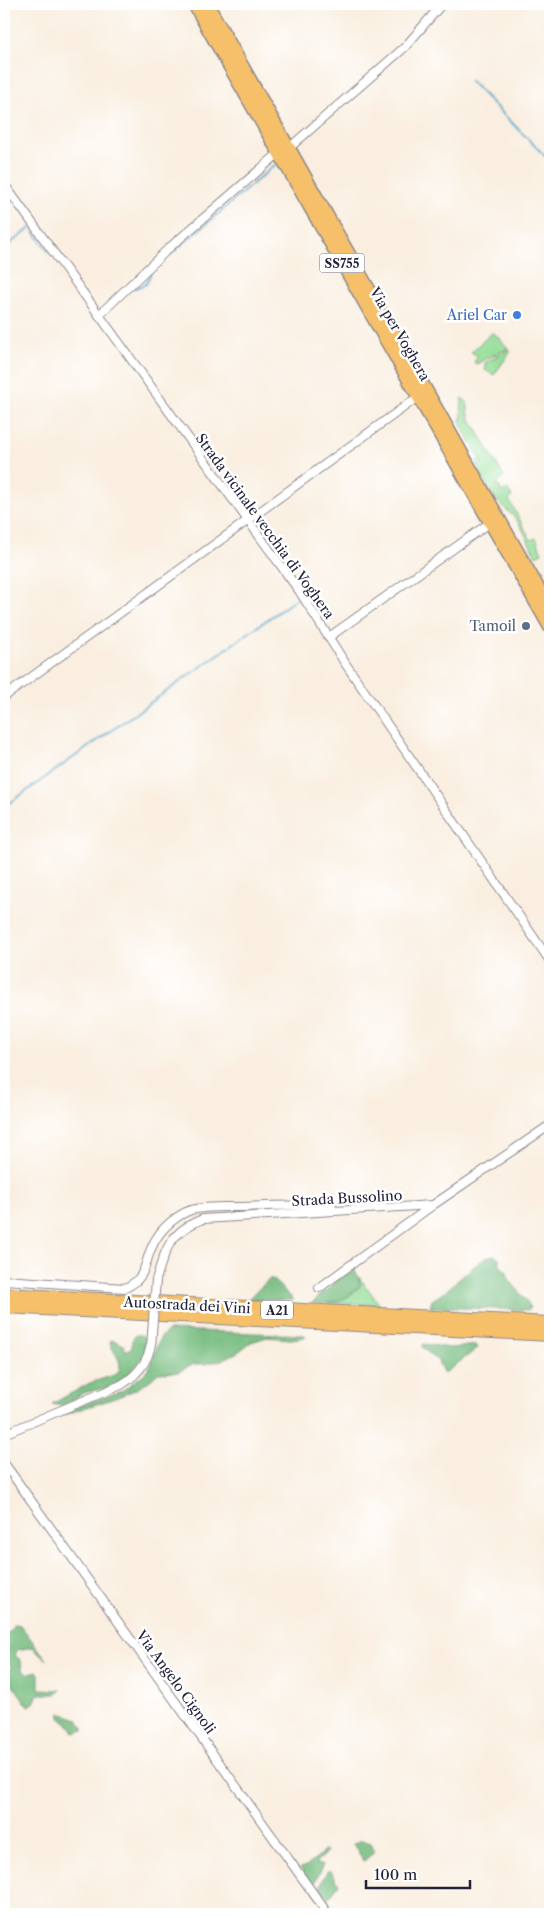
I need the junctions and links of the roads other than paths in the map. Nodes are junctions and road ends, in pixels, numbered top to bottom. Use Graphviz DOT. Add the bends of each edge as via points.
graph roads {
  1 [pos="194,4"];
  2 [pos="207,4"];
  3 [pos="442,4"];
  4 [pos="284,150"];
  5 [pos="4,184"];
  6 [pos="99,315"];
  7 [pos="418,397"];
  8 [pos="247,520"];
  9 [pos="491,522"];
  10 [pos="550,609"];
  11 [pos="550,626"];
  12 [pos="330,637"];
  13 [pos="4,696"];
  14 [pos="550,961"];
  15 [pos="550,1125"];
  16 [pos="433,1205"];
  17 [pos="351,1208"];
  18 [pos="4,1280"];
  19 [pos="319,1288"];
  20 [pos="4,1295"];
  21 [pos="4,1306"];
  22 [pos="550,1324"];
  23 [pos="550,1334"];
  24 [pos="4,1434"];
  25 [pos="4,1463"];
  26 [pos="328,1914"];
  1 -- 4 [label="main road, Via per Voghera / SS755"];
  2 -- 4 [label="main road, Via per Voghera / SS755"];
  3 -- 4 [label="street" via="404,47"];
  4 -- 6 [label="street" via="169,248"];
  4 -- 7 [label="main road, Via per Voghera / SS755"];
  4 -- 10 [label="main road, Via per Voghera / SS755"];
  5 -- 6 [label="street, Strada vicinale vecchia di Voghera"];
  6 -- 8 [label="street, Strada vicinale vecchia di Voghera"];
  7 -- 8 [label="street"];
  7 -- 9 [label="main road, Via per Voghera / SS755"];
  8 -- 12 [label="street, Strada vicinale vecchia di Voghera"];
  8 -- 13 [label="street"];
  9 -- 11 [label="main road, Via per Voghera / SS755"];
  9 -- 12 [label="street"];
  12 -- 14 [label="street, Strada vicinale vecchia di Voghera"];
  15 -- 16 [label="street"];
  16 -- 17 [label="street, Strada Bussolino"];
  16 -- 19 [label="street"];
  17 -- 18 [label="street" via="284,1205 191,1210 164,1229 155,1240 143,1276 125,1288"];
  17 -- 24 [label="street, Strada Bussolino, bridge" via="203,1219 186,1226 166,1248 156,1280 148,1358 132,1378"];
  20 -- 22 [label="highway, Autostrada dei Vini / A21"];
  21 -- 23 [label="highway, Autostrada dei Vini / A21"];
  25 -- 26 [label="street, Via Angelo Cignoli"];
}
